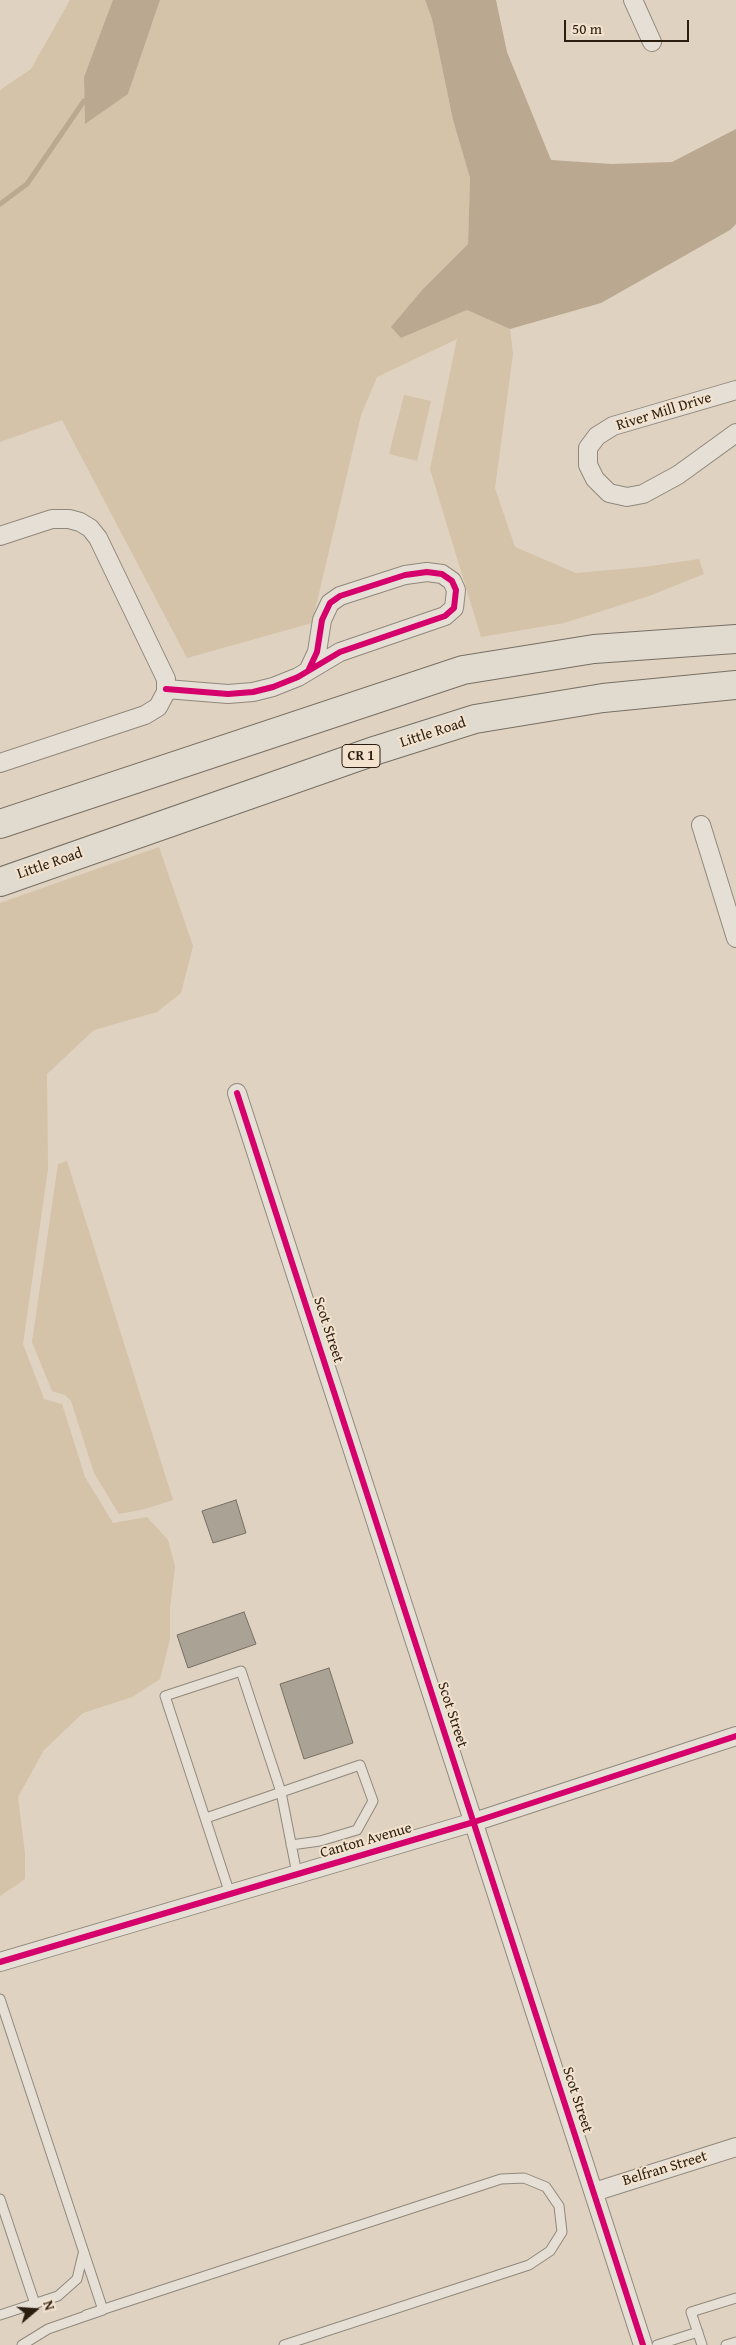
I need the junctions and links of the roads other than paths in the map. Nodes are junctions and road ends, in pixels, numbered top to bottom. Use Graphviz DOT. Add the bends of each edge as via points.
graph roads {
  1 [pos="633,0"];
  2 [pos="652,42"];
  3 [pos="736,390"];
  4 [pos="736,433"];
  5 [pos="0,536"];
  6 [pos="736,639"];
  7 [pos="310,669"];
  8 [pos="736,685"];
  9 [pos="166,689"];
  10 [pos="0,763"];
  11 [pos="0,824"];
  12 [pos="701,826"];
  13 [pos="0,882"];
  14 [pos="736,938"];
  15 [pos="237,1093"];
  16 [pos="736,1736"];
  17 [pos="281,1792"];
  18 [pos="206,1818"];
  19 [pos="474,1822"];
  20 [pos="291,1845"];
  21 [pos="297,1874"];
  22 [pos="230,1894"];
  23 [pos="0,1962"];
  24 [pos="0,1999"];
  25 [pos="736,2147"];
  26 [pos="594,2192"];
  27 [pos="0,2199"];
  28 [pos="84,2253"];
  29 [pos="736,2298"];
  30 [pos="35,2304"];
  31 [pos="0,2315"];
  32 [pos="86,2315"];
  33 [pos="698,2332"];
  34 [pos="736,2342"];
  35 [pos="22,2345"];
  36 [pos="284,2345"];
  37 [pos="644,2345"];
  38 [pos="657,2345"];
  39 [pos="702,2345"];
  40 [pos="726,2345"];
  1 -- 2 [label="street"];
  3 -- 4 [label="street, River Mill Drive" via="613,426 597,436 588,448 588,465 595,479 610,493 627,497 643,494 678,475"];
  5 -- 9 [label="street" via="52,519 69,519 90,528 98,538 166,679"];
  6 -- 11 [label="main road" via="594,649 463,670"];
  7 -- 7 [label="street" via="340,652 445,616 454,608 456,590 452,581 442,574 405,574 340,596 330,604 322,620 317,652"];
  7 -- 9 [label="street" via="298,677 253,692 228,694"];
  8 -- 13 [label="main road, Little Road / CR 1" via="603,698 475,719"];
  9 -- 10 [label="street" via="158,707 145,715"];
  12 -- 14 [label="street"];
  15 -- 19 [label="street, Scot Street"];
  16 -- 19 [label="street, Canton Avenue"];
  17 -- 18 [label="lane"];
  17 -- 18 [label="lane" via="241,1671 165,1696"];
  17 -- 20 [label="lane"];
  17 -- 20 [label="lane" via="360,1765 372,1801 357,1830 320,1841"];
  18 -- 22 [label="lane"];
  19 -- 21 [label="street, Canton Avenue"];
  19 -- 26 [label="street, Scot Street"];
  20 -- 21 [label="lane"];
  21 -- 22 [label="street, Canton Avenue"];
  22 -- 23 [label="street, Canton Avenue"];
  24 -- 28 [label="lane"];
  25 -- 26 [label="street, Belfran Street"];
  26 -- 37 [label="street, Scot Street"];
  27 -- 30 [label="lane"];
  28 -- 30 [label="lane" via="77,2279 58,2296"];
  28 -- 32 [label="lane" via="102,2310"];
  29 -- 33 [label="lane" via="691,2312"];
  30 -- 31 [label="lane"];
  32 -- 35 [label="lane" via="48,2329"];
  32 -- 36 [label="lane" via="501,2180 524,2178 546,2187 559,2206 562,2232 550,2251 529,2265"];
  33 -- 38 [label="lane"];
  33 -- 39 [label="lane"];
  34 -- 40 [label="lane"];
}
